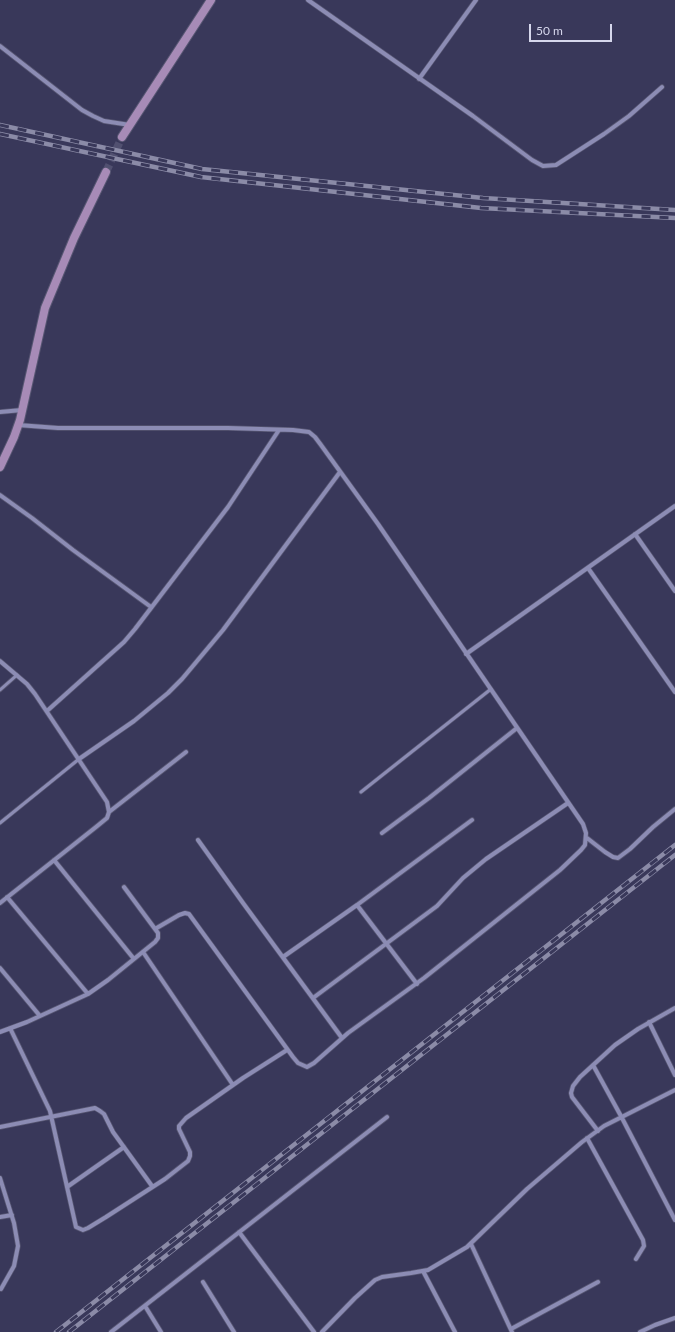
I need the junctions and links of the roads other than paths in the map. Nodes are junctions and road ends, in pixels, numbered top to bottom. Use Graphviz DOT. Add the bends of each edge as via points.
graph roads {
  1 [pos="211,0"];
  2 [pos="308,0"];
  3 [pos="476,0"];
  4 [pos="0,46"];
  5 [pos="419,79"];
  6 [pos="662,87"];
  7 [pos="130,125"];
  8 [pos="122,137"];
  9 [pos="106,172"];
  10 [pos="22,410"];
  11 [pos="0,412"];
  12 [pos="18,425"];
  13 [pos="279,430"];
  14 [pos="0,467"];
  15 [pos="340,472"];
  16 [pos="0,496"];
  17 [pos="675,506"];
  18 [pos="635,534"];
  19 [pos="588,568"];
  20 [pos="675,591"];
  21 [pos="152,607"];
  22 [pos="466,654"];
  23 [pos="0,661"];
  24 [pos="17,675"];
  25 [pos="491,689"];
  26 [pos="0,690"];
  27 [pos="675,692"];
  28 [pos="47,711"];
  29 [pos="517,728"];
  30 [pos="186,752"];
  31 [pos="78,759"];
  32 [pos="361,792"];
  33 [pos="568,803"];
  34 [pos="675,809"];
  35 [pos="109,812"];
  36 [pos="472,820"];
  37 [pos="0,824"];
  38 [pos="382,833"];
  39 [pos="587,838"];
  40 [pos="198,840"];
  41 [pos="54,860"];
  42 [pos="124,887"];
  43 [pos="7,897"];
  44 [pos="0,903"];
  45 [pos="357,905"];
  46 [pos="155,929"];
  47 [pos="386,944"];
  48 [pos="143,952"];
  49 [pos="283,957"];
  50 [pos="134,959"];
  51 [pos="0,968"];
  52 [pos="416,984"];
  53 [pos="88,994"];
  54 [pos="313,998"];
  55 [pos="675,1008"];
  56 [pos="40,1016"];
  57 [pos="649,1022"];
  58 [pos="10,1028"];
  59 [pos="0,1032"];
  60 [pos="342,1038"];
  61 [pos="288,1050"];
  62 [pos="593,1065"];
  63 [pos="675,1076"];
  64 [pos="233,1085"];
  65 [pos="675,1090"];
  66 [pos="52,1117"];
  67 [pos="386,1117"];
  68 [pos="622,1118"];
  69 [pos="0,1127"];
  70 [pos="598,1131"];
  71 [pos="587,1138"];
  72 [pos="124,1147"];
  73 [pos="0,1178"];
  74 [pos="152,1186"];
  75 [pos="67,1187"];
  76 [pos="12,1215"];
  77 [pos="0,1216"];
  78 [pos="675,1220"];
  79 [pos="239,1232"];
  80 [pos="471,1244"];
  81 [pos="636,1259"];
  82 [pos="423,1272"];
  83 [pos="203,1282"];
  84 [pos="598,1282"];
  85 [pos="2,1289"];
  86 [pos="145,1306"];
  87 [pos="675,1318"];
  88 [pos="511,1330"];
  89 [pos="325,1331"];
  90 [pos="111,1332"];
  91 [pos="161,1332"];
  92 [pos="234,1332"];
  93 [pos="314,1332"];
  94 [pos="455,1332"];
  95 [pos="640,1332"];
  1 -- 7 [label="street"];
  2 -- 5 [label="street"];
  3 -- 5 [label="street"];
  4 -- 7 [label="street" via="82,110 104,121"];
  5 -- 6 [label="street" via="544,166 556,165 604,134"];
  7 -- 8 [label="street"];
  9 -- 10 [label="street" via="74,238 45,308"];
  10 -- 11 [label="street"];
  10 -- 12 [label="street"];
  12 -- 13 [label="street" via="58,428 191,427"];
  12 -- 14 [label="street"];
  13 -- 15 [label="street" via="309,432"];
  13 -- 21 [label="street" via="228,507"];
  15 -- 22 [label="street"];
  15 -- 31 [label="street" via="223,630 182,679 134,721"];
  16 -- 21 [label="street"];
  17 -- 18 [label="street"];
  18 -- 19 [label="street"];
  18 -- 20 [label="street"];
  19 -- 22 [label="street"];
  19 -- 27 [label="street"];
  21 -- 28 [label="street" via="124,642"];
  22 -- 25 [label="street"];
  23 -- 24 [label="street"];
  24 -- 26 [label="lane"];
  24 -- 28 [label="street"];
  25 -- 29 [label="street"];
  25 -- 32 [label="lane"];
  28 -- 31 [label="street"];
  29 -- 33 [label="street"];
  29 -- 38 [label="street"];
  30 -- 35 [label="street"];
  31 -- 35 [label="street" via="107,802"];
  31 -- 37 [label="lane"];
  33 -- 39 [label="street" via="583,824"];
  33 -- 47 [label="street" via="481,864 463,878 436,906"];
  34 -- 39 [label="street" via="618,858 605,852"];
  35 -- 41 [label="street" via="107,818"];
  36 -- 45 [label="street"];
  39 -- 52 [label="street" via="581,850 560,870"];
  40 -- 49 [label="street"];
  41 -- 43 [label="street"];
  41 -- 50 [label="street"];
  42 -- 46 [label="street"];
  43 -- 44 [label="street"];
  43 -- 53 [label="street"];
  45 -- 47 [label="street"];
  45 -- 49 [label="street"];
  46 -- 48 [label="street" via="158,938"];
  46 -- 61 [label="street" via="179,915 189,914"];
  47 -- 52 [label="street"];
  47 -- 54 [label="street"];
  48 -- 50 [label="street"];
  48 -- 64 [label="street"];
  49 -- 54 [label="street"];
  50 -- 53 [label="street"];
  51 -- 56 [label="street"];
  52 -- 60 [label="street"];
  53 -- 56 [label="street"];
  54 -- 60 [label="street"];
  55 -- 57 [label="street"];
  56 -- 58 [label="street"];
  57 -- 62 [label="street" via="615,1045"];
  57 -- 63 [label="street"];
  58 -- 59 [label="street"];
  58 -- 66 [label="street"];
  60 -- 61 [label="street" via="307,1067 298,1063"];
  61 -- 64 [label="street"];
  62 -- 68 [label="street"];
  62 -- 70 [label="street" via="580,1077 571,1093"];
  64 -- 74 [label="street" via="182,1122 179,1129 190,1152 188,1161"];
  65 -- 68 [label="street"];
  66 -- 69 [label="street"];
  66 -- 72 [label="street" via="95,1108 104,1114"];
  66 -- 75 [label="street"];
  67 -- 79 [label="street"];
  68 -- 70 [label="street"];
  68 -- 78 [label="street"];
  70 -- 71 [label="street"];
  71 -- 80 [label="street" via="527,1189"];
  71 -- 81 [label="street" via="643,1240 644,1246"];
  72 -- 74 [label="street"];
  72 -- 75 [label="street"];
  73 -- 76 [label="street"];
  74 -- 75 [label="street" via="83,1230 76,1227"];
  76 -- 77 [label="street"];
  76 -- 85 [label="street" via="18,1246 14,1266"];
  79 -- 86 [label="street"];
  79 -- 93 [label="street"];
  80 -- 82 [label="street"];
  80 -- 88 [label="street"];
  82 -- 89 [label="street" via="375,1280"];
  82 -- 94 [label="street"];
  83 -- 92 [label="street"];
  84 -- 88 [label="street"];
  86 -- 90 [label="street"];
  86 -- 91 [label="street"];
  87 -- 95 [label="street"];
}
